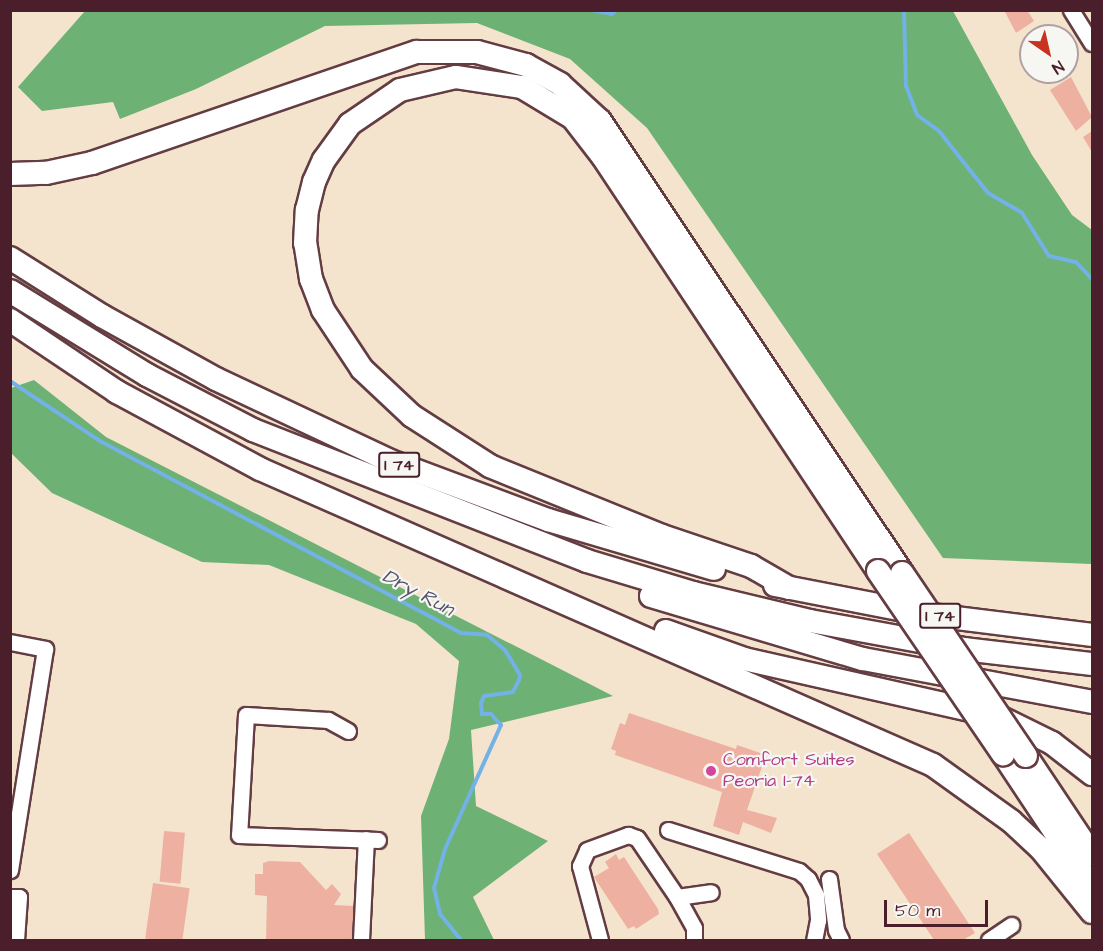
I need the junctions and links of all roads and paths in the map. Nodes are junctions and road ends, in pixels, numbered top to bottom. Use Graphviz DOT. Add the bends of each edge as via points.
graph roads {
  1 [pos="1071,10"];
  2 [pos="1092,43"];
  3 [pos="10,174"];
  4 [pos="10,258"];
  5 [pos="10,291"];
  6 [pos="10,320"];
  7 [pos="293,485"];
  8 [pos="587,561"];
  9 [pos="789,588"];
  10 [pos="1092,635"];
  11 [pos="10,642"];
  12 [pos="1092,664"];
  13 [pos="1092,702"];
  14 [pos="348,731"];
  15 [pos="1021,760"];
  16 [pos="1092,774"];
  17 [pos="668,830"];
  18 [pos="1092,849"];
  19 [pos="1092,855"];
  20 [pos="10,870"];
  21 [pos="829,879"];
  22 [pos="1092,888"];
  23 [pos="711,892"];
  24 [pos="10,897"];
  25 [pos="677,897"];
  26 [pos="1092,912"];
  27 [pos="1011,925"];
  28 [pos="16,940"];
  29 [pos="361,940"];
  30 [pos="600,940"];
  31 [pos="694,940"];
  32 [pos="814,940"];
  33 [pos="841,940"];
  34 [pos="989,940"];
  1 -- 2 [label="street"];
  3 -- 15 [label="highway, bridge" via="46,173 92,164 417,52 477,52 526,65 560,84 600,121 902,573"];
  4 -- 9 [label="highway, I 74" via="123,328 216,379 390,461 548,520"];
  5 -- 8 [label="highway, I 74" via="137,369 253,430"];
  6 -- 7 [label="highway" via="151,412"];
  7 -- 16 [label="highway" via="709,647 1011,721 1052,743"];
  7 -- 26 [label="highway" via="933,765 1011,821 1041,849"];
  8 -- 12 [label="highway, I 74" via="708,597 832,625 964,649"];
  8 -- 13 [label="highway" via="629,588 814,646 936,675"];
  9 -- 10 [label="highway, I 74" via="969,621"];
  9 -- 15 [label="highway, bridge" via="751,566 662,536 490,466 412,416 362,369 323,310 311,279 305,243 314,182 324,160 350,124 400,90 456,76 522,87 573,118 603,157 878,570"];
  11 -- 20 [label="street" via="45,649"];
  14 -- 29 [label="street" via="328,720 246,715 239,835 372,840"];
  15 -- 18 [label="highway"];
  15 -- 19 [label="highway"];
  15 -- 22 [label="highway"];
  17 -- 32 [label="street" via="799,872 808,879 816,896 818,920"];
  21 -- 33 [label="street"];
  23 -- 25 [label="street"];
  24 -- 28 [label="street" via="19,897"];
  25 -- 30 [label="street" via="637,838 628,835 587,850 579,866"];
  25 -- 31 [label="street" via="694,928"];
  27 -- 34 [label="street"];
}
